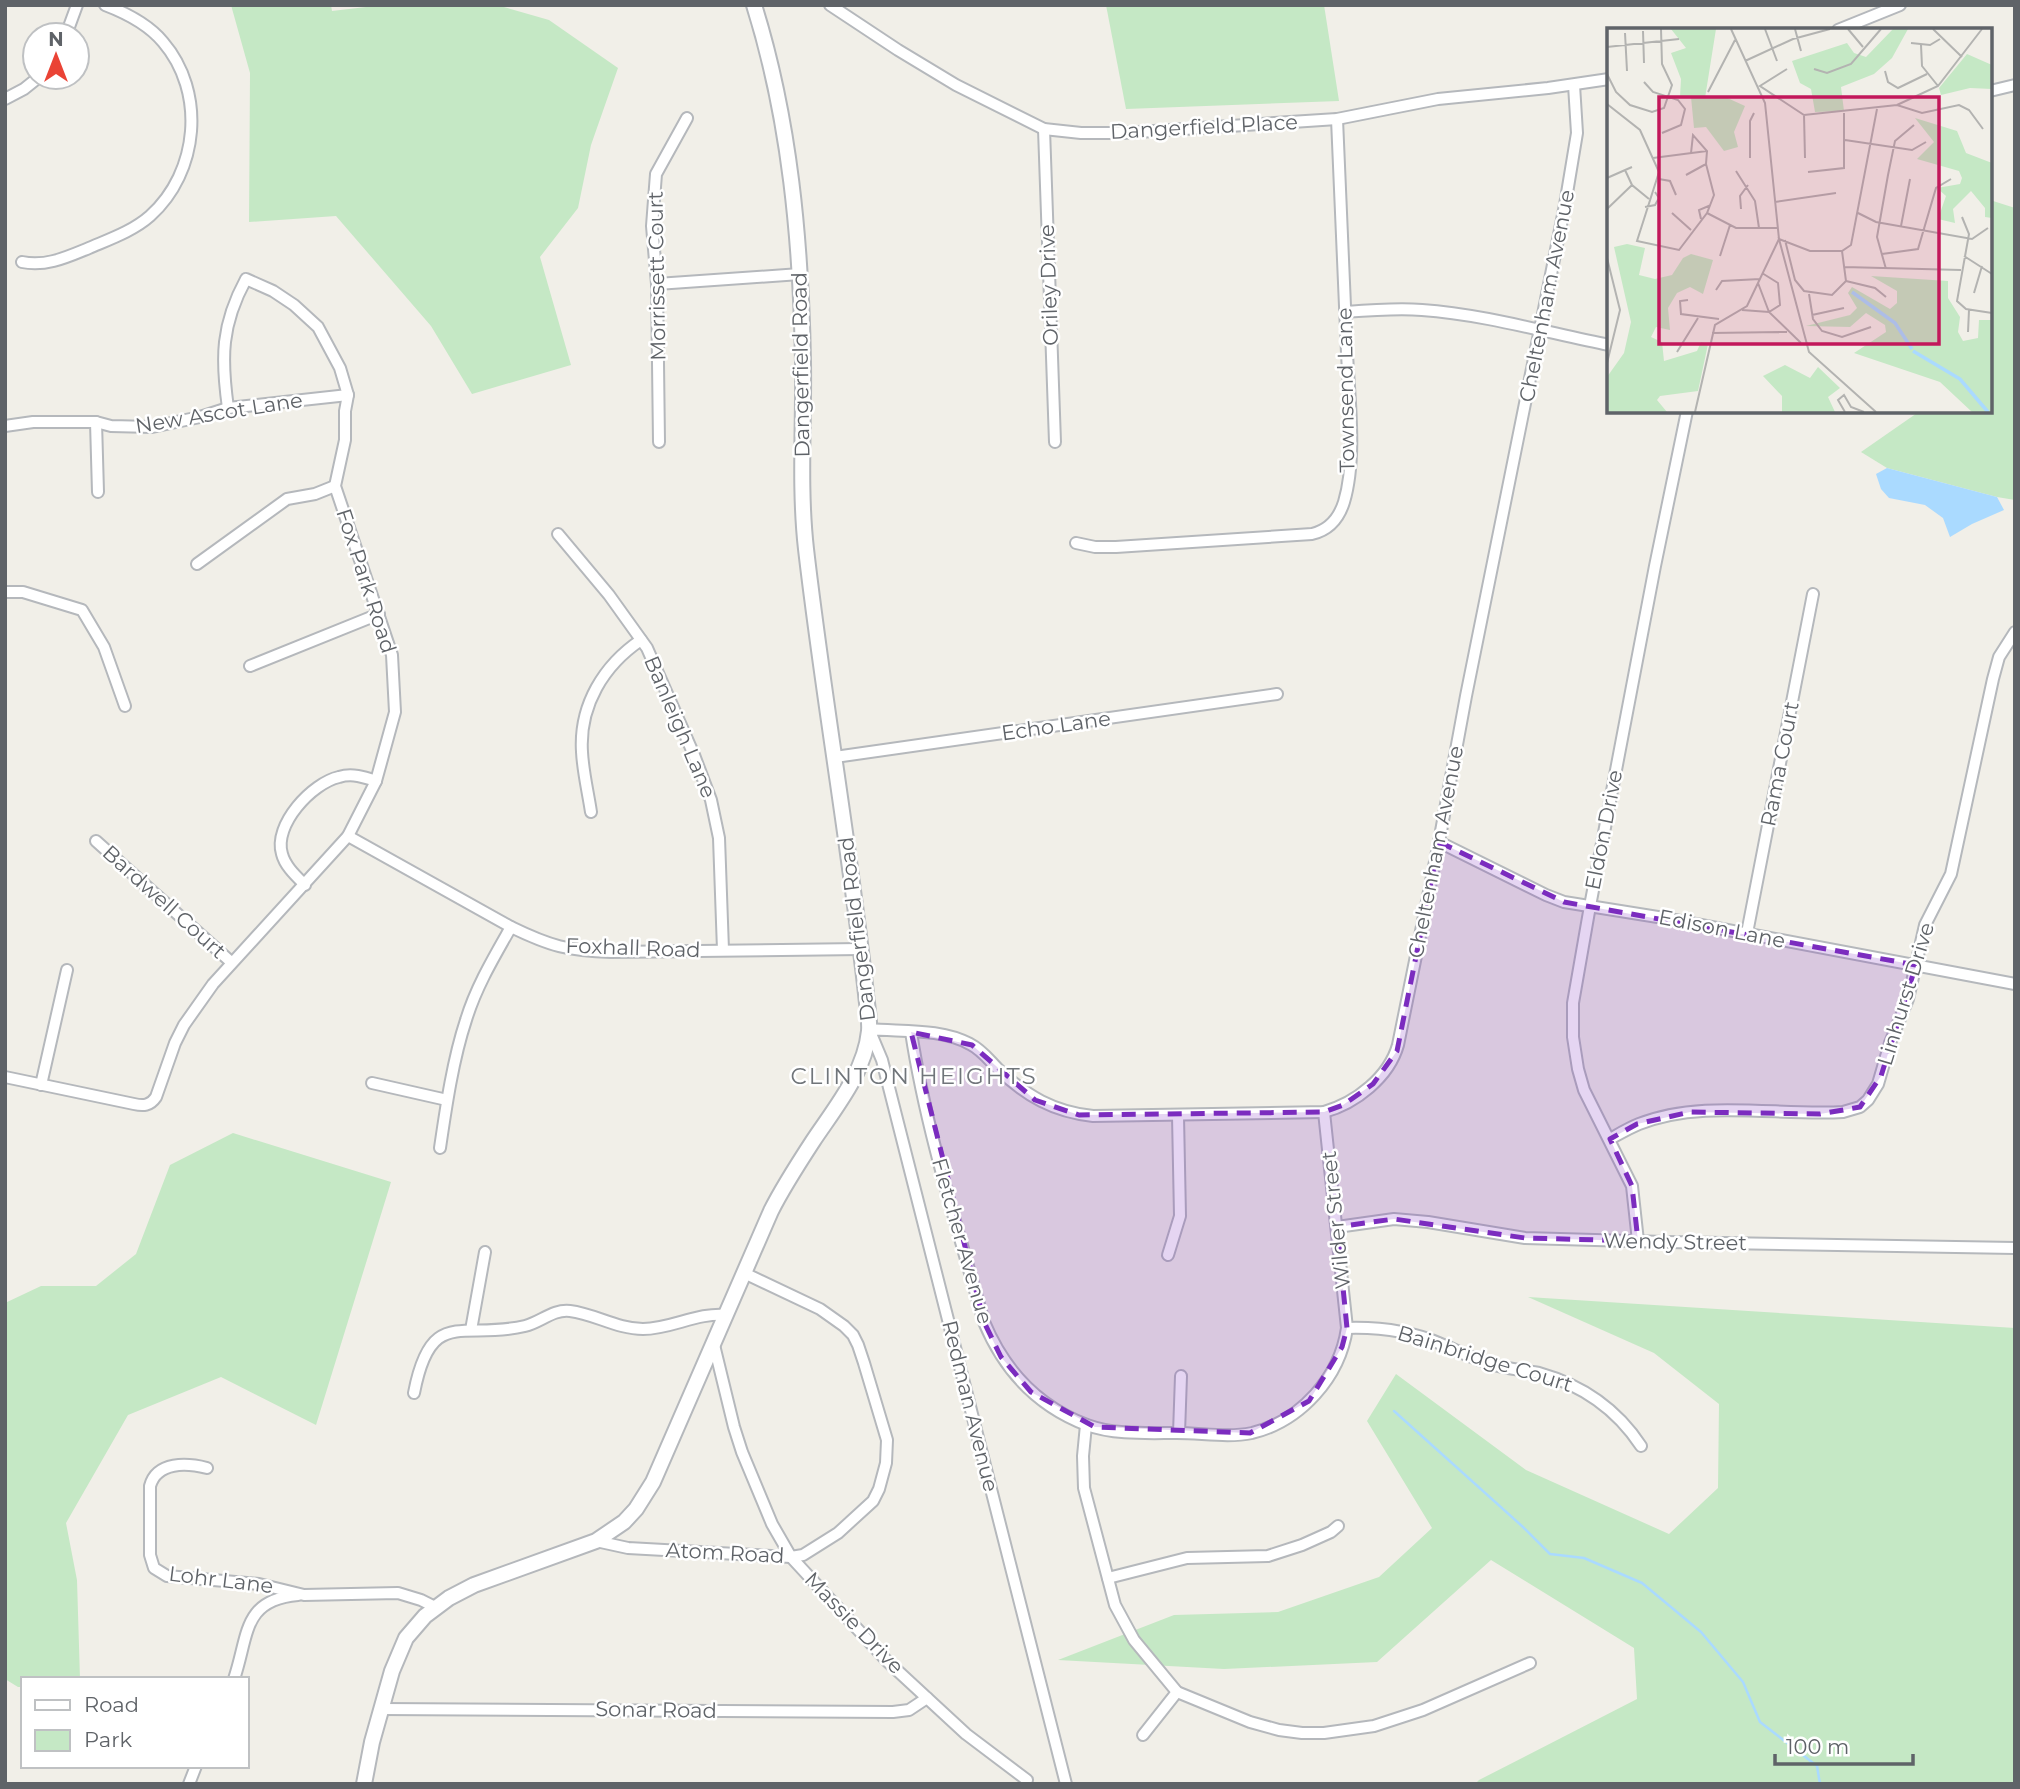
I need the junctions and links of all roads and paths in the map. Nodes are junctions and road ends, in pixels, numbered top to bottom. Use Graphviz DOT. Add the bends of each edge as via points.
graph roads {
  1 [pos="105,5"];
  2 [pos="754,5"];
  3 [pos="830,5"];
  4 [pos="1900,5"];
  5 [pos="1843,28"];
  6 [pos="1607,79"];
  7 [pos="1574,85"];
  8 [pos="2015,85"];
  9 [pos="21,90"];
  10 [pos="1992,91"];
  11 [pos="5,99"];
  12 [pos="687,118"];
  13 [pos="1337,119"];
  14 [pos="1044,129"];
  15 [pos="22,262"];
  16 [pos="800,274"];
  17 [pos="657,284"];
  18 [pos="1345,312"];
  19 [pos="1540,330"];
  20 [pos="1607,345"];
  21 [pos="348,395"];
  22 [pos="228,408"];
  23 [pos="1687,413"];
  24 [pos="96,422"];
  25 [pos="5,426"];
  26 [pos="659,442"];
  27 [pos="1055,442"];
  28 [pos="335,486"];
  29 [pos="97,492"];
  30 [pos="558,534"];
  31 [pos="1076,543"];
  32 [pos="197,564"];
  33 [pos="5,592"];
  34 [pos="1813,594"];
  35 [pos="379,614"];
  36 [pos="2015,632"];
  37 [pos="641,640"];
  38 [pos="250,666"];
  39 [pos="1277,694"];
  40 [pos="125,706"];
  41 [pos="835,757"];
  42 [pos="376,780"];
  43 [pos="591,812"];
  44 [pos="348,836"];
  45 [pos="96,841"];
  46 [pos="1439,842"];
  47 [pos="305,885"];
  48 [pos="1590,906"];
  49 [pos="511,928"];
  50 [pos="1747,933"];
  51 [pos="862,949"];
  52 [pos="723,950"];
  53 [pos="232,962"];
  54 [pos="1916,965"];
  55 [pos="67,970"];
  56 [pos="2015,984"];
  57 [pos="869,1029"];
  58 [pos="911,1032"];
  59 [pos="5,1077"];
  60 [pos="372,1083"];
  61 [pos="41,1085"];
  62 [pos="447,1100"];
  63 [pos="1324,1112"];
  64 [pos="1178,1115"];
  65 [pos="1610,1139"];
  66 [pos="440,1148"];
  67 [pos="1337,1227"];
  68 [pos="1638,1241"];
  69 [pos="2015,1248"];
  70 [pos="485,1252"];
  71 [pos="1168,1255"];
  72 [pos="744,1273"];
  73 [pos="727,1315"];
  74 [pos="1347,1328"];
  75 [pos="471,1330"];
  76 [pos="714,1345"];
  77 [pos="1181,1376"];
  78 [pos="414,1393"];
  79 [pos="1087,1425"];
  80 [pos="1179,1433"];
  81 [pos="1641,1446"];
  82 [pos="207,1468"];
  83 [pos="1338,1526"];
  84 [pos="596,1541"];
  85 [pos="791,1557"];
  86 [pos="1108,1578"];
  87 [pos="304,1595"];
  88 [pos="435,1607"];
  89 [pos="1530,1664"];
  90 [pos="234,1677"];
  91 [pos="1177,1692"];
  92 [pos="927,1698"];
  93 [pos="381,1709"];
  94 [pos="1143,1735"];
  95 [pos="1027,1780"];
  96 [pos="364,1784"];
  97 [pos="1066,1784"];
  1 -- 15 [label="street" via="152,31 174,58 190,100 192,130 186,160 170,194 136,226 50,262"];
  2 -- 16 [label="street, Dangerfield Road" via="785,133"];
  3 -- 14 [label="street, Dangerfield Place" via="956,85"];
  4 -- 5 [label="street"];
  6 -- 7 [label="street, Dangerfield Place"];
  7 -- 13 [label="street, Dangerfield Place" via="1438,99"];
  7 -- 19 [label="street, Cheltenham Avenue" via="1575,148"];
  8 -- 10 [label="street"];
  9 -- 11 [label="street"];
  12 -- 17 [label="street, Morrissett Court" via="656,174 652,226"];
  13 -- 14 [label="street, Dangerfield Place" via="1123,133"];
  13 -- 18 [label="street, Townsend Lane"];
  14 -- 27 [label="street, Oriley Drive"];
  16 -- 17 [label="street"];
  16 -- 41 [label="street, Dangerfield Road" via="806,545"];
  17 -- 26 [label="street, Morrissett Court"];
  18 -- 19 [label="street" via="1425,310"];
  18 -- 31 [label="street, Townsend Lane" via="1351,449 1344,501 1330,526 1312,534 1115,547"];
  19 -- 20 [label="street"];
  19 -- 46 [label="street, Cheltenham Avenue"];
  21 -- 22 [label="street, New Ascot Lane"];
  21 -- 22 [label="street, Fox Park Road" via="340,368 318,327 295,305 246,279 231,314 222,355"];
  21 -- 28 [label="street, Fox Park Road"];
  22 -- 24 [label="street, New Ascot Lane" via="152,427"];
  23 -- 48 [label="street, Eldon Drive"];
  24 -- 25 [label="street, New Ascot Lane"];
  24 -- 29 [label="street"];
  28 -- 32 [label="street" via="287,499"];
  28 -- 35 [label="street, Fox Park Road"];
  30 -- 37 [label="street, Banleigh Lane"];
  33 -- 40 [label="street" via="23,592 82,610 104,647"];
  34 -- 50 [label="street, Rama Court"];
  35 -- 38 [label="street"];
  35 -- 42 [label="street, Fox Park Road" via="392,655 395,712"];
  36 -- 54 [label="street, Linhurst Drive" via="1999,657 1953,868 1925,925"];
  37 -- 43 [label="street" via="611,665 584,718 581,750"];
  37 -- 52 [label="street, Banleigh Lane" via="711,800 720,848"];
  39 -- 41 [label="street, Echo Lane"];
  41 -- 51 [label="street, Dangerfield Road"];
  42 -- 44 [label="street, Fox Park Road"];
  42 -- 47 [label="street" via="349,775 326,781 289,817 282,831 281,850"];
  44 -- 47 [label="street, Fox Park Road"];
  44 -- 49 [label="street, Foxhall Road"];
  45 -- 53 [label="street, Bardwell Court"];
  46 -- 48 [label="street, Edison Lane" via="1546,895"];
  46 -- 63 [label="street, Cheltenham Avenue" via="1394,1056 1359,1096"];
  47 -- 53 [label="street, Fox Park Road"];
  48 -- 50 [label="street, Edison Lane"];
  48 -- 65 [label="street, Eldon Drive" via="1573,1003 1573,1037 1584,1090"];
  49 -- 52 [label="street, Foxhall Road" via="573,950"];
  49 -- 62 [label="street" via="465,1021"];
  50 -- 54 [label="street, Edison Lane"];
  51 -- 52 [label="street, Foxhall Road"];
  51 -- 57 [label="street, Dangerfield Road"];
  53 -- 61 [label="street, Fox Park Road" via="184,1026 156,1097 149,1104"];
  54 -- 56 [label="street, Edison Lane"];
  54 -- 65 [label="street, Linhurst Drive" via="1878,1084 1860,1108 1820,1114 1689,1112 1637,1125"];
  55 -- 61 [label="street"];
  57 -- 58 [label="street, Cheltenham Avenue"];
  57 -- 72 [label="street, Dangerfield Road" via="856,1072 779,1195"];
  57 -- 97 [label="street, Redman Avenue" via="882,1060"];
  58 -- 64 [label="street, Cheltenham Avenue" via="931,1032 972,1045 1035,1100 1058,1110 1093,1116"];
  58 -- 79 [label="street, Fletcher Avenue" via="941,1168 992,1341 1031,1392"];
  59 -- 61 [label="street"];
  60 -- 62 [label="street"];
  62 -- 66 [label="street"];
  63 -- 64 [label="street, Cheltenham Avenue"];
  63 -- 67 [label="street, Wilder Street"];
  64 -- 71 [label="street" via="1180,1216"];
  65 -- 68 [label="street, Eldon Drive" via="1632,1186"];
  67 -- 68 [label="street, Wendy Street" via="1394,1219 1525,1238"];
  67 -- 74 [label="street, Wilder Street"];
  68 -- 69 [label="street, Wendy Street"];
  70 -- 75 [label="street"];
  72 -- 73 [label="street, Dangerfield Road"];
  72 -- 85 [label="street, Atom Road" via="820,1309 853,1335 887,1440 886,1463 873,1502 838,1533 803,1555"];
  73 -- 75 [label="street" via="710,1314 645,1329 563,1311 524,1326"];
  73 -- 76 [label="street, Dangerfield Road"];
  74 -- 80 [label="street, Fletcher Avenue" via="1330,1374 1296,1413 1250,1433"];
  74 -- 81 [label="street, Bainbridge Court" via="1397,1330 1493,1365 1561,1380 1600,1401"];
  75 -- 78 [label="street" via="446,1333 437,1340 425,1357"];
  76 -- 84 [label="street, Dangerfield Road" via="653,1482 630,1516"];
  76 -- 85 [label="street, Massie Drive" via="742,1452"];
  77 -- 80 [label="street"];
  79 -- 80 [label="street, Fletcher Avenue"];
  79 -- 86 [label="street" via="1084,1488"];
  82 -- 87 [label="street, Lohr Lane" via="178,1465 152,1479 150,1548 155,1569 167,1576 259,1584"];
  83 -- 86 [label="street" via="1268,1556 1187,1558"];
  84 -- 85 [label="street, Atom Road" via="628,1548"];
  84 -- 88 [label="street, Dangerfield Road" via="474,1585"];
  85 -- 92 [label="street, Massie Drive"];
  86 -- 91 [label="street" via="1115,1605 1134,1640"];
  87 -- 88 [label="street, Lohr Lane" via="398,1593"];
  87 -- 90 [label="street" via="271,1601 255,1613"];
  88 -- 93 [label="street, Dangerfield Road" via="401,1648"];
  89 -- 91 [label="street" via="1374,1727 1324,1733 1279,1730 1250,1722"];
  91 -- 94 [label="street"];
  92 -- 93 [label="street, Sonar Road" via="916,1707 893,1712"];
  92 -- 95 [label="street, Massie Drive"];
  93 -- 96 [label="street, Dangerfield Road"];
}
